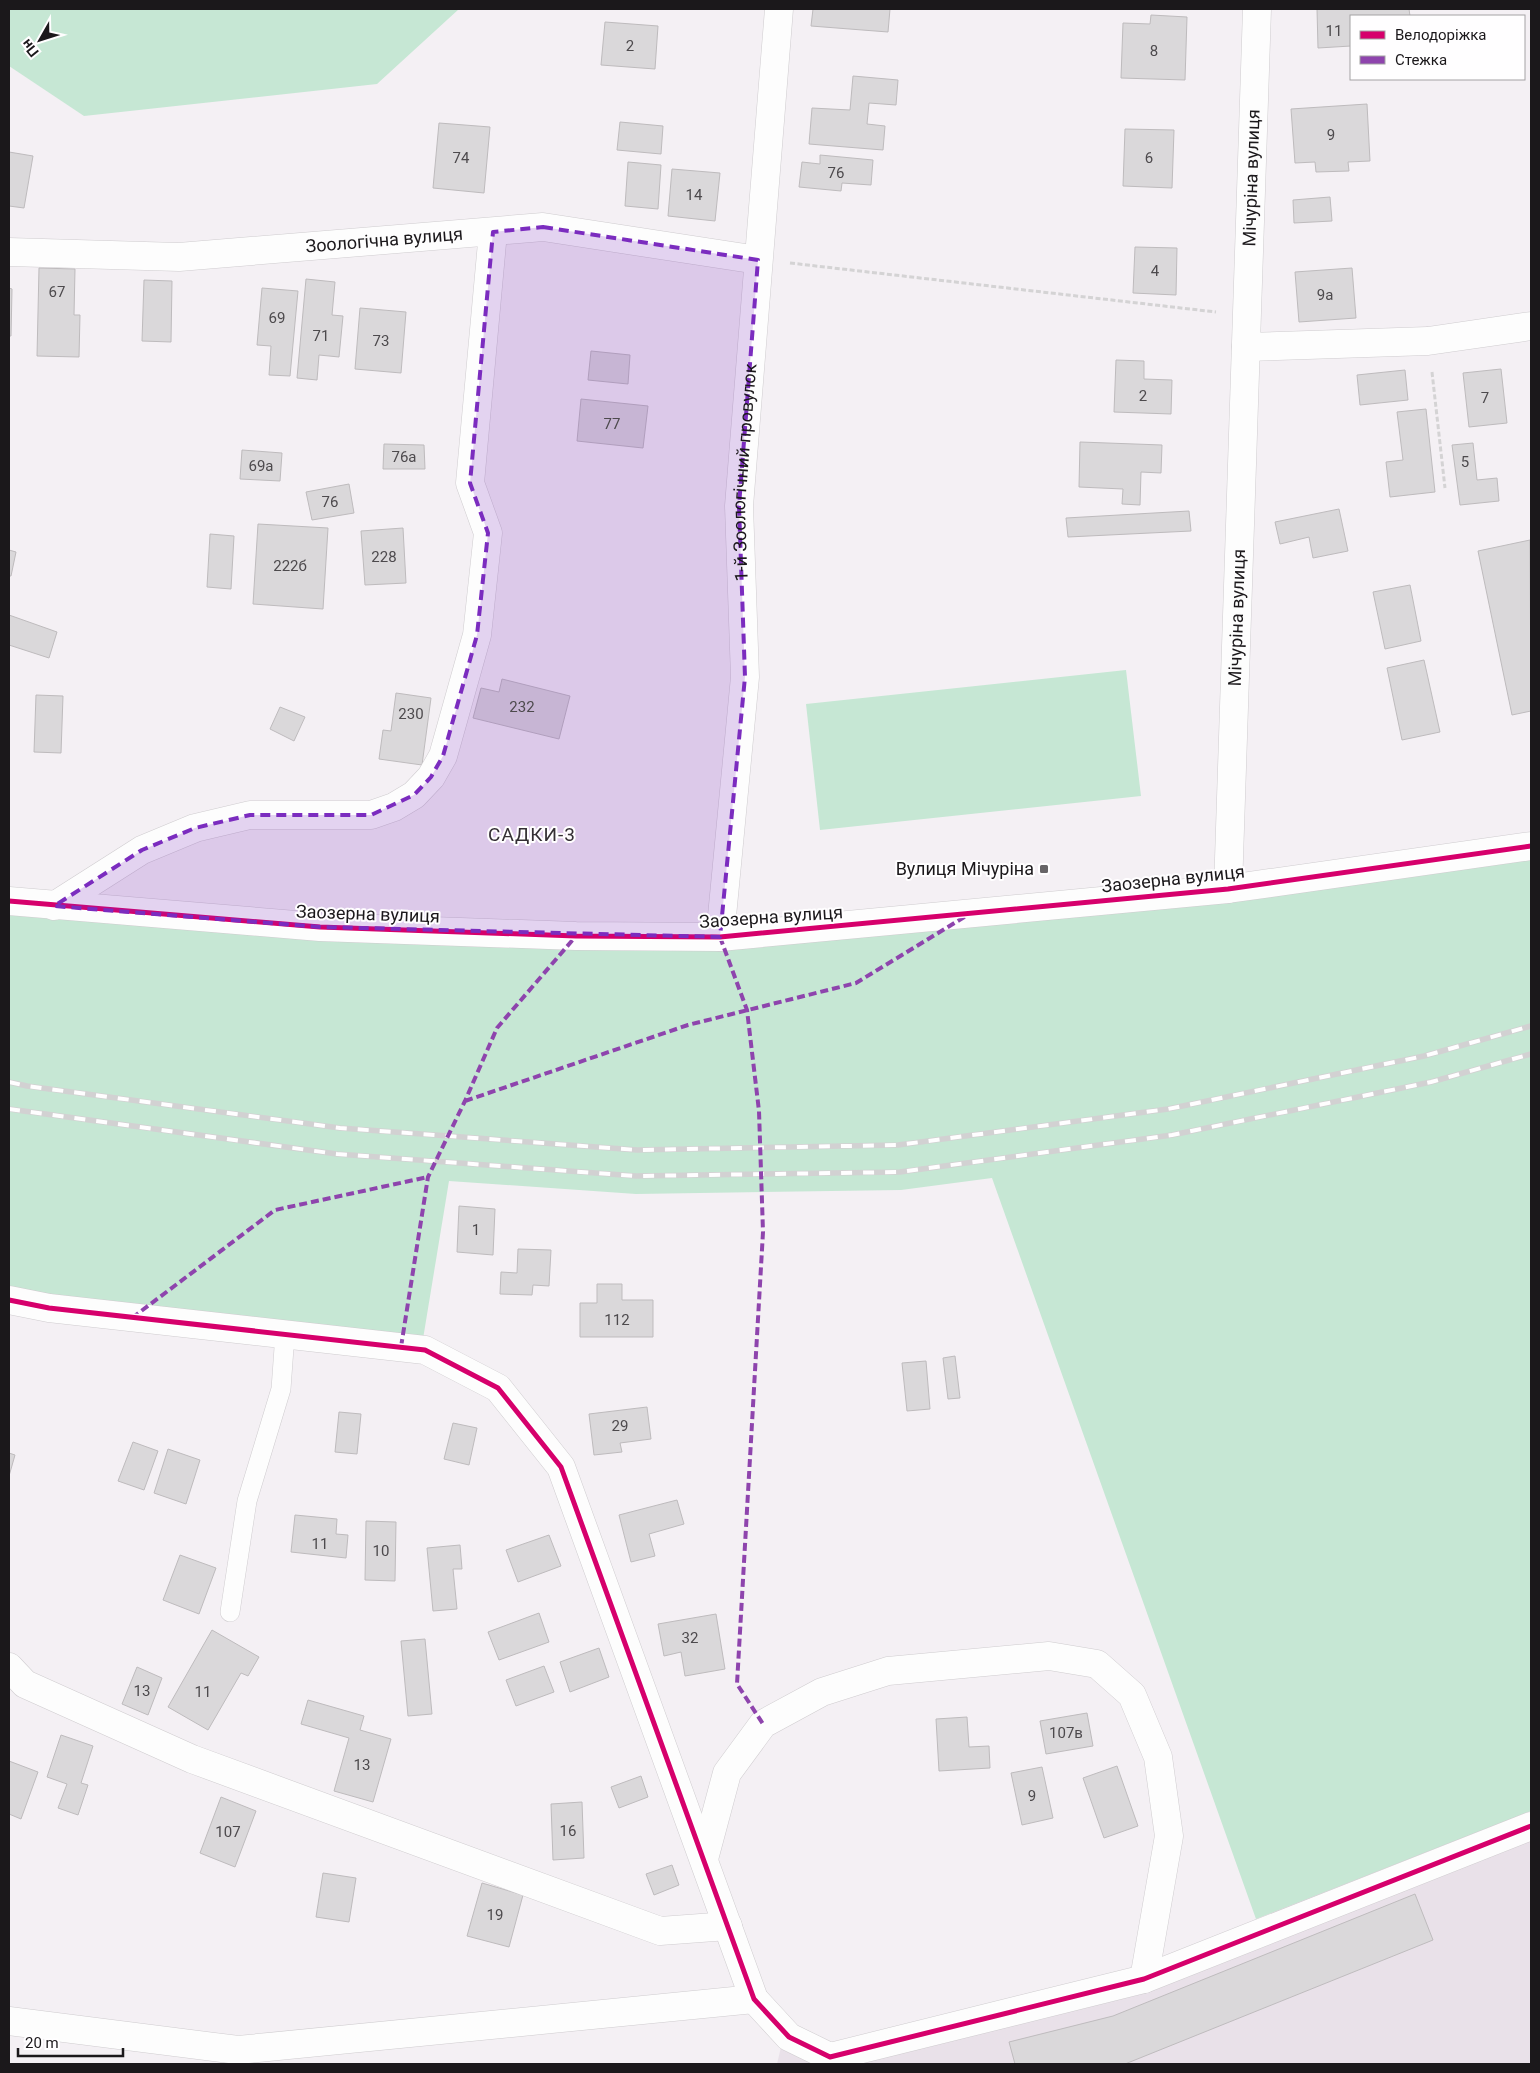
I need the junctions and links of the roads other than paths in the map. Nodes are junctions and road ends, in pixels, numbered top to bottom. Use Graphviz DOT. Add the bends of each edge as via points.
graph roads {
  1 [pos="779,9"];
  2 [pos="1257,9"];
  3 [pos="493,232"];
  4 [pos="9,252"];
  5 [pos="758,260"];
  6 [pos="1531,326"];
  7 [pos="1246,347"];
  8 [pos="1531,846"];
  9 [pos="1228,889"];
  10 [pos="9,901"];
  11 [pos="54,906"];
  12 [pos="720,937"];
  13 [pos="9,1300"];
  14 [pos="285,1334"];
  15 [pos="230,1612"];
  16 [pos="9,1667"];
  17 [pos="1531,1826"];
  18 [pos="704,1859"];
  19 [pos="728,1926"];
  20 [pos="1144,1979"];
  21 [pos="754,1999"];
  22 [pos="9,2021"];
  1 -- 5 [label="street, 1-й Зоологічний провулок"];
  2 -- 7 [label="street, Мічуріна вулиця"];
  3 -- 4 [label="street, Зоологічна вулиця" via="179,257"];
  3 -- 5 [label="street, Зоологічна вулиця" via="543,227"];
  3 -- 11 [label="street" via="470,483 488,533 477,635 443,756 432,777 414,795 394,807 371,814 250,815 195,828 142,850"];
  5 -- 12 [label="street, 1-й Зоологічний провулок" via="739,506 745,678"];
  6 -- 7 [label="street" via="1428,341"];
  7 -- 9 [label="street, Мічуріна вулиця"];
  8 -- 9 [label="street, Заозерна вулиця"];
  9 -- 12 [label="street, Заозерна вулиця"];
  10 -- 11 [label="street, Заозерна вулиця"];
  11 -- 12 [label="street, Заозерна вулиця" via="320,927 576,936"];
  13 -- 14 [label="street" via="49,1308"];
  14 -- 15 [label="lane" via="281,1389 248,1501"];
  14 -- 18 [label="street" via="425,1350 498,1388 561,1467"];
  16 -- 19 [label="street" via="25,1684 192,1759 660,1932"];
  17 -- 20 [label="street"];
  18 -- 19 [label="street"];
  18 -- 20 [label="street" via="727,1773 763,1724 822,1692 888,1671 1050,1656 1098,1664 1132,1695 1158,1757 1169,1836"];
  19 -- 21 [label="street"];
  20 -- 21 [label="street" via="830,2057 789,2036"];
  21 -- 22 [label="street" via="238,2050"];
}
